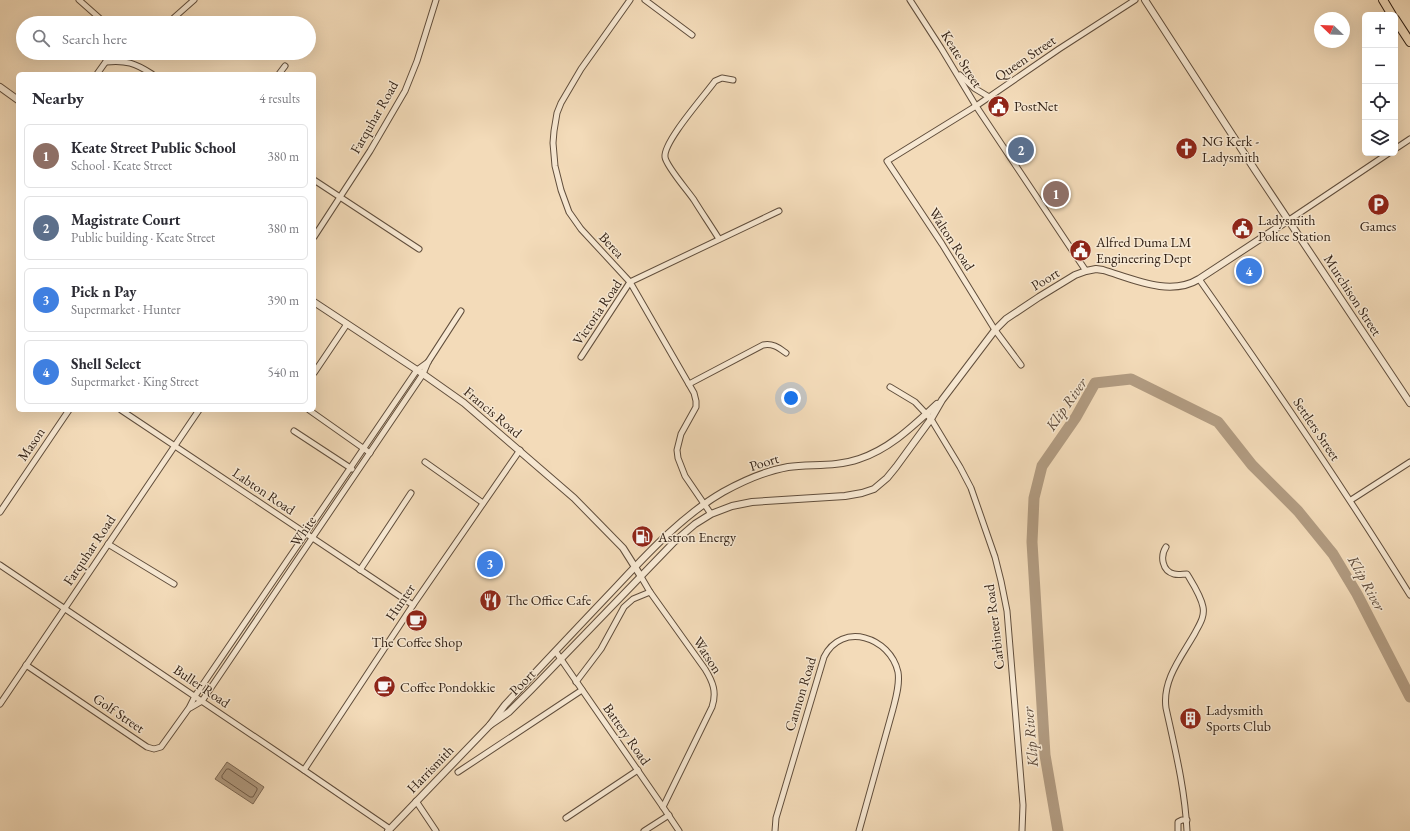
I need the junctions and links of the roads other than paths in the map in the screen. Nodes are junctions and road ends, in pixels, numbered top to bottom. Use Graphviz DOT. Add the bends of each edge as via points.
graph roads {
  1 [pos="79,0"];
  2 [pos="194,0"];
  3 [pos="436,0"];
  4 [pos="630,0"];
  5 [pos="645,0"];
  6 [pos="910,0"];
  7 [pos="1135,0"];
  8 [pos="1145,0"];
  9 [pos="1382,0"];
  10 [pos="1390,12"];
  11 [pos="97,16"];
  12 [pos="176,16"];
  13 [pos="1398,24"];
  14 [pos="692,35"];
  15 [pos="1410,42"];
  16 [pos="106,62"];
  17 [pos="285,66"];
  18 [pos="955,71"];
  19 [pos="98,72"];
  20 [pos="149,72"];
  21 [pos="281,72"];
  22 [pos="733,80"];
  23 [pos="0,87"];
  24 [pos="989,97"];
  25 [pos="16,99"];
  26 [pos="976,106"];
  27 [pos="1410,139"];
  28 [pos="1398,147"];
  29 [pos="1385,156"];
  30 [pos="887,161"];
  31 [pos="316,181"];
  32 [pos="340,198"];
  33 [pos="779,211"];
  34 [pos="1289,220"];
  35 [pos="316,234"];
  36 [pos="719,239"];
  37 [pos="419,249"];
  38 [pos="1086,271"];
  39 [pos="1199,280"];
  40 [pos="630,282"];
  41 [pos="316,303"];
  42 [pos="461,311"];
  43 [pos="347,324"];
  44 [pos="995,330"];
  45 [pos="786,353"];
  46 [pos="581,356"];
  47 [pos="428,362"];
  48 [pos="1022,366"];
  49 [pos="316,369"];
  50 [pos="417,370"];
  51 [pos="423,374"];
  52 [pos="689,384"];
  53 [pos="890,387"];
  54 [pos="942,400"];
  55 [pos="1410,403"];
  56 [pos="68,412"];
  57 [pos="124,412"];
  58 [pos="198,412"];
  59 [pos="312,412"];
  60 [pos="926,413"];
  61 [pos="931,419"];
  62 [pos="294,431"];
  63 [pos="175,446"];
  64 [pos="363,448"];
  65 [pos="520,450"];
  66 [pos="370,453"];
  67 [pos="424,462"];
  68 [pos="1410,462"];
  69 [pos="350,467"];
  70 [pos="357,472"];
  71 [pos="411,494"];
  72 [pos="1351,500"];
  73 [pos="483,503"];
  74 [pos="704,504"];
  75 [pos="0,512"];
  76 [pos="711,514"];
  77 [pos="306,533"];
  78 [pos="313,538"];
  79 [pos="108,544"];
  80 [pos="1166,546"];
  81 [pos="0,565"];
  82 [pos="636,566"];
  83 [pos="360,570"];
  84 [pos="640,576"];
  85 [pos="174,584"];
  86 [pos="650,592"];
  87 [pos="1410,595"];
  88 [pos="413,605"];
  89 [pos="65,608"];
  90 [pos="252,613"];
  91 [pos="258,617"];
  92 [pos="556,652"];
  93 [pos="561,660"];
  94 [pos="26,665"];
  95 [pos="576,682"];
  96 [pos="582,690"];
  97 [pos="195,696"];
  98 [pos="202,700"];
  99 [pos="0,704"];
  100 [pos="189,708"];
  101 [pos="490,725"];
  102 [pos="304,770"];
  103 [pos="638,770"];
  104 [pos="458,772"];
  105 [pos="416,801"];
  106 [pos="663,807"];
  107 [pos="669,815"];
  108 [pos="566,818"];
  109 [pos="1187,820"];
  110 [pos="391,829"];
  111 [pos="436,831"];
  112 [pos="644,831"];
  113 [pos="679,831"];
  114 [pos="775,831"];
  115 [pos="859,831"];
  116 [pos="1022,831"];
  117 [pos="1178,831"];
  118 [pos="1187,831"];
  1 -- 11 [label="street"];
  2 -- 12 [label="street"];
  3 -- 32 [label="street, Farquhar Road" via="405,91"];
  4 -- 40 [label="street, Berea" via="566,94 557,113 553,143 558,180 570,212 581,229"];
  5 -- 14 [label="street"];
  6 -- 18 [label="street, Keate Street"];
  7 -- 24 [label="street, Queen Street"];
  8 -- 34 [label="street, Murchison Street"];
  9 -- 10 [label="highway"];
  13 -- 15 [label="highway"];
  16 -- 19 [label="street"];
  16 -- 20 [label="street" via="128,62"];
  17 -- 21 [label="street"];
  18 -- 24 [label="street"];
  18 -- 26 [label="street, Keate Street"];
  22 -- 36 [label="street" via="722,78 716,81 676,132 665,155 668,164"];
  23 -- 25 [label="street"];
  24 -- 26 [label="street, Queen Street"];
  26 -- 30 [label="street, Queen Street"];
  26 -- 38 [label="street, Keate Street"];
  27 -- 28 [label="street"];
  29 -- 34 [label="street"];
  30 -- 44 [label="street, Walton Road"];
  31 -- 32 [label="street"];
  32 -- 35 [label="street, Farquhar Road"];
  32 -- 37 [label="street"];
  33 -- 36 [label="street, Victoria Road"];
  34 -- 39 [label="street, Poort"];
  34 -- 55 [label="street, Murchison Street"];
  36 -- 40 [label="street, Victoria Road"];
  38 -- 39 [label="street, Poort" via="1103,270 1166,287 1183,286"];
  38 -- 44 [label="street, Poort" via="1038,297 1011,315"];
  39 -- 72 [label="street, Settlers Street"];
  40 -- 46 [label="street, Victoria Road"];
  40 -- 52 [label="street, Berea"];
  41 -- 43 [label="street, Francis Road"];
  42 -- 47 [label="street"];
  43 -- 49 [label="street"];
  43 -- 50 [label="street, Francis Road"];
  44 -- 48 [label="street, Walton Road"];
  44 -- 54 [label="street, Poort"];
  45 -- 52 [label="street" via="774,345 764,345"];
  47 -- 50 [label="street, White"];
  47 -- 51 [label="street, White"];
  50 -- 51 [label="street, Francis Road"];
  50 -- 64 [label="street, White"];
  51 -- 65 [label="street, Francis Road" via="464,403"];
  51 -- 66 [label="street, White"];
  52 -- 74 [label="street, Berea" via="696,407 681,434 677,450 682,470"];
  53 -- 60 [label="street, Carbineer Road" via="911,399"];
  54 -- 60 [label="street, Poort"];
  54 -- 61 [label="street, Poort"];
  56 -- 75 [label="street, Mason"];
  57 -- 63 [label="street, Labton Road"];
  58 -- 63 [label="street, Farquhar Road"];
  59 -- 64 [label="street"];
  60 -- 61 [label="street, Carbineer Road"];
  60 -- 74 [label="street, Poort" via="898,439 868,456 836,465 776,470 744,481"];
  61 -- 76 [label="street, Poort" via="887,478 868,492 845,496 752,502"];
  61 -- 116 [label="street, Carbineer Road" via="971,488 1002,581 1007,611 1023,805"];
  62 -- 69 [label="street"];
  63 -- 77 [label="street, Labton Road"];
  63 -- 79 [label="street, Farquhar Road"];
  64 -- 66 [label="street"];
  64 -- 69 [label="street, White"];
  65 -- 73 [label="street, Hunter"];
  65 -- 82 [label="street, Francis Road" via="574,498 623,548"];
  66 -- 70 [label="street, White"];
  67 -- 73 [label="street"];
  68 -- 72 [label="street"];
  69 -- 70 [label="street"];
  69 -- 77 [label="street, White"];
  70 -- 78 [label="street, White"];
  71 -- 83 [label="street"];
  72 -- 87 [label="street, Settlers Street"];
  73 -- 88 [label="street, Hunter"];
  74 -- 76 [label="street, Berea"];
  74 -- 82 [label="street, Poort"];
  76 -- 84 [label="street, Poort" via="674,542"];
  77 -- 78 [label="street, Labton Road"];
  77 -- 90 [label="street, White"];
  78 -- 83 [label="street, Labton Road"];
  78 -- 91 [label="street, White"];
  79 -- 85 [label="street"];
  79 -- 89 [label="street, Farquhar Road"];
  80 -- 109 [label="street" via="1163,563 1167,571 1187,574 1204,608 1203,616 1172,674 1165,695"];
  81 -- 89 [label="street, Buller Road"];
  82 -- 84 [label="street, Watson"];
  82 -- 92 [label="street, Poort"];
  83 -- 88 [label="street, Labton Road"];
  84 -- 86 [label="street, Watson"];
  84 -- 93 [label="street, Poort"];
  86 -- 95 [label="street" via="633,599 624,607 601,649"];
  86 -- 106 [label="street, Watson" via="705,669 714,691 712,706"];
  88 -- 102 [label="street, Hunter"];
  89 -- 94 [label="street, Farquhar Road"];
  89 -- 97 [label="street, Buller Road"];
  90 -- 91 [label="street"];
  90 -- 97 [label="street, White"];
  91 -- 98 [label="street, White"];
  92 -- 93 [label="street, Battery Road"];
  92 -- 101 [label="street, Poort" via="505,705"];
  93 -- 95 [label="street, Battery Road"];
  93 -- 101 [label="street, Poort" via="509,712"];
  94 -- 99 [label="street, Farquhar Road"];
  94 -- 100 [label="street, Golf Street" via="152,749 163,745"];
  95 -- 96 [label="street, Battery Road"];
  96 -- 103 [label="street, Battery Road"];
  96 -- 104 [label="street"];
  97 -- 98 [label="street, Buller Road"];
  97 -- 100 [label="street, Golf Street"];
  98 -- 100 [label="street, Golf Street"];
  98 -- 102 [label="street, Buller Road"];
  101 -- 105 [label="street, Harrismith"];
  102 -- 110 [label="street, Buller Road"];
  103 -- 106 [label="street, Battery Road"];
  103 -- 108 [label="street"];
  105 -- 110 [label="street, Harrismith"];
  105 -- 111 [label="street"];
  106 -- 107 [label="street, Battery Road"];
  107 -- 112 [label="street"];
  107 -- 113 [label="street, Battery Road"];
  109 -- 117 [label="street" via="1178,822"];
  109 -- 118 [label="street"];
  114 -- 115 [label="street, Cannon Road" via="776,818 824,657 835,642 855,636 866,638 882,647 896,666 898,677 893,709"];
}
